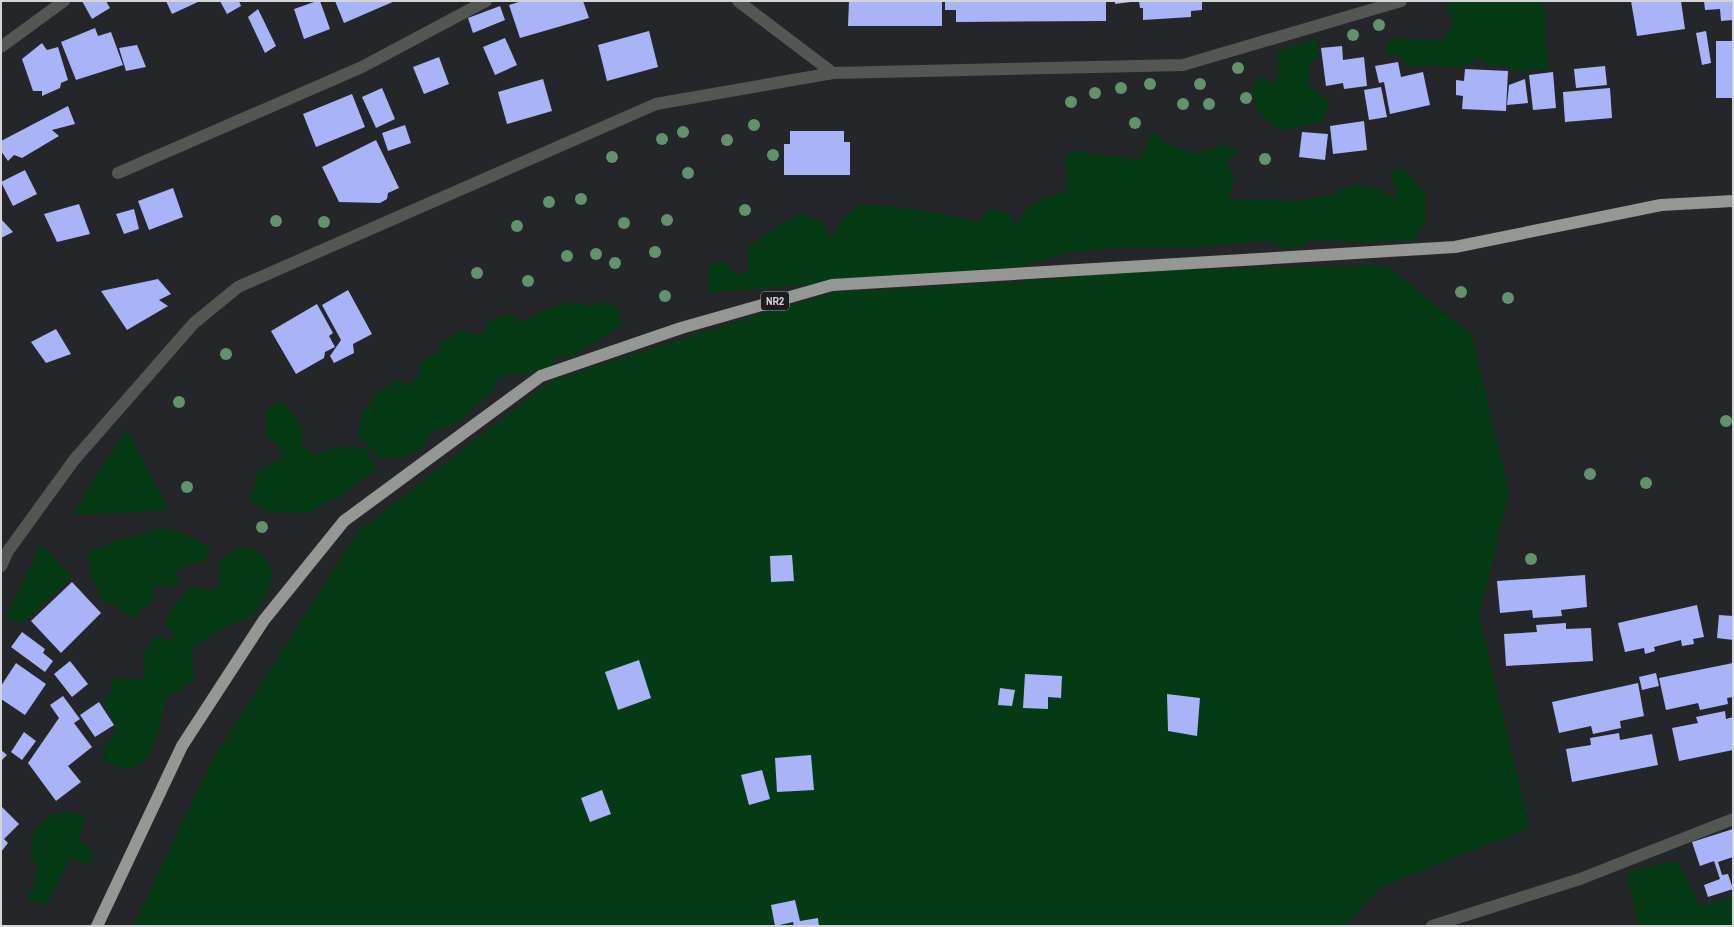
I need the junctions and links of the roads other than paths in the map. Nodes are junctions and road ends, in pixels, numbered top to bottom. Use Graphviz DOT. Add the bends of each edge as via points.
graph roads {
  1 [pos="64,1"];
  2 [pos="486,1"];
  3 [pos="738,1"];
  4 [pos="1401,1"];
  5 [pos="1,47"];
  6 [pos="833,73"];
  7 [pos="118,173"];
  8 [pos="1733,201"];
  9 [pos="1,566"];
  10 [pos="1733,819"];
  11 [pos="97,926"];
  12 [pos="1432,926"];
  1 -- 5 [label="street"];
  2 -- 7 [label="street" via="362,67"];
  3 -- 6 [label="street"];
  4 -- 6 [label="street" via="1183,65"];
  6 -- 9 [label="street" via="656,104 238,288 194,323 74,460 8,551"];
  8 -- 11 [label="highway, NR2" via="1661,205 1455,247 832,285 681,328 541,376 344,521 264,620 182,746"];
  10 -- 12 [label="street" via="1580,879"];
}
